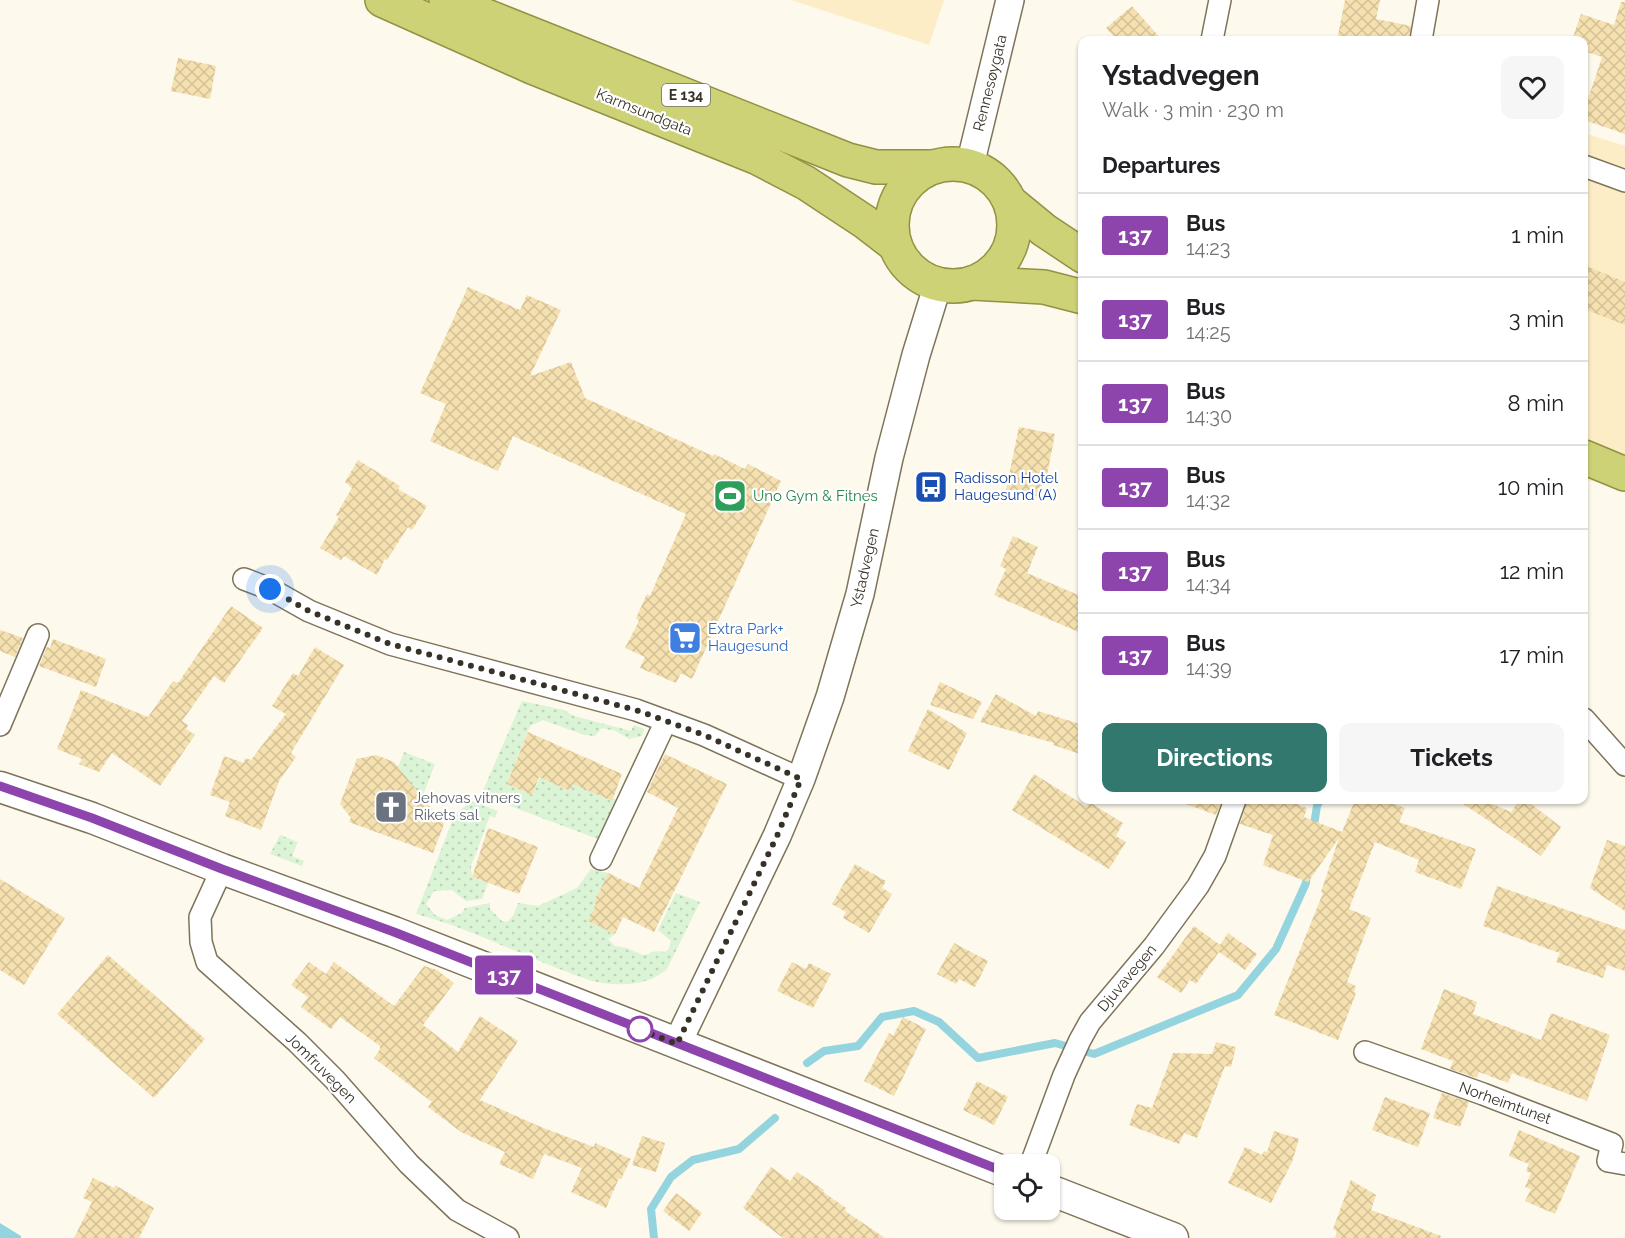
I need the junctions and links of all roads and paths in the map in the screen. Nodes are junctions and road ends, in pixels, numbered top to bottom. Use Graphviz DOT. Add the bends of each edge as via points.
graph roads {
  1 [pos="382,0"];
  2 [pos="446,0"];
  3 [pos="1010,0"];
  4 [pos="1220,0"];
  5 [pos="1428,0"];
  6 [pos="1213,36"];
  7 [pos="1422,36"];
  8 [pos="970,165"];
  9 [pos="932,167"];
  10 [pos="1588,167"];
  11 [pos="1625,181"];
  12 [pos="1010,202"];
  13 [pos="895,245"];
  14 [pos="1078,253"];
  15 [pos="972,283"];
  16 [pos="938,284"];
  17 [pos="1078,296"];
  18 [pos="1588,459"];
  19 [pos="1625,474"];
  20 [pos="1588,481"];
  21 [pos="1625,496"];
  22 [pos="244,579"];
  23 [pos="38,635"];
  24 [pos="666,721"];
  25 [pos="1588,723"];
  26 [pos="0,725"];
  27 [pos="1625,765"];
  28 [pos="801,779"];
  29 [pos="0,786"];
  30 [pos="1234,804"];
  31 [pos="601,859"];
  32 [pos="222,869"];
  33 [pos="677,1044"];
  34 [pos="1365,1052"];
  35 [pos="1035,1154"];
  36 [pos="1625,1164"];
  37 [pos="994,1168"];
  38 [pos="1060,1194"];
  39 [pos="508,1238"];
  40 [pos="1173,1238"];
  1 -- 13 [label="highway, Karmsundgata / E 134" via="758,158 806,183"];
  2 -- 9 [label="highway, Karmsundgata / E 134" via="848,160 876,167"];
  3 -- 8 [label="street, Rennesøygata"];
  4 -- 6 [label="street"];
  5 -- 7 [label="street"];
  8 -- 9 [label="highway, E 134"];
  8 -- 12 [label="highway" via="990,176"];
  9 -- 13 [label="highway" via="900,192 892,218"];
  10 -- 11 [label="street"];
  12 -- 14 [label="highway"];
  12 -- 15 [label="highway" via="1014,224 1011,245 992,272"];
  13 -- 16 [label="highway, E 134" via="908,266"];
  15 -- 16 [label="highway, E 134"];
  15 -- 17 [label="highway, E 134" via="1044,287"];
  16 -- 28 [label="street, Ystadvegen" via="889,458 860,594"];
  18 -- 19 [label="highway"];
  20 -- 21 [label="highway"];
  22 -- 24 [label="street" via="390,644 600,699"];
  23 -- 26 [label="street"];
  24 -- 28 [label="street"];
  24 -- 31 [label="street"];
  25 -- 27 [label="street"];
  28 -- 33 [label="street, Ystadvegen"];
  29 -- 32 [label="main road"];
  30 -- 35 [label="street, Djuvavegen" via="1215,856 1198,886 1090,1022 1060,1085"];
  32 -- 33 [label="main road"];
  32 -- 39 [label="street, Jomfruvegen" via="200,917 207,962 320,1065 409,1164 457,1210"];
  33 -- 37 [label="main road"];
  34 -- 36 [label="street, Norheimtunet" via="1612,1144 1608,1161"];
  38 -- 40 [label="main road"];
}
